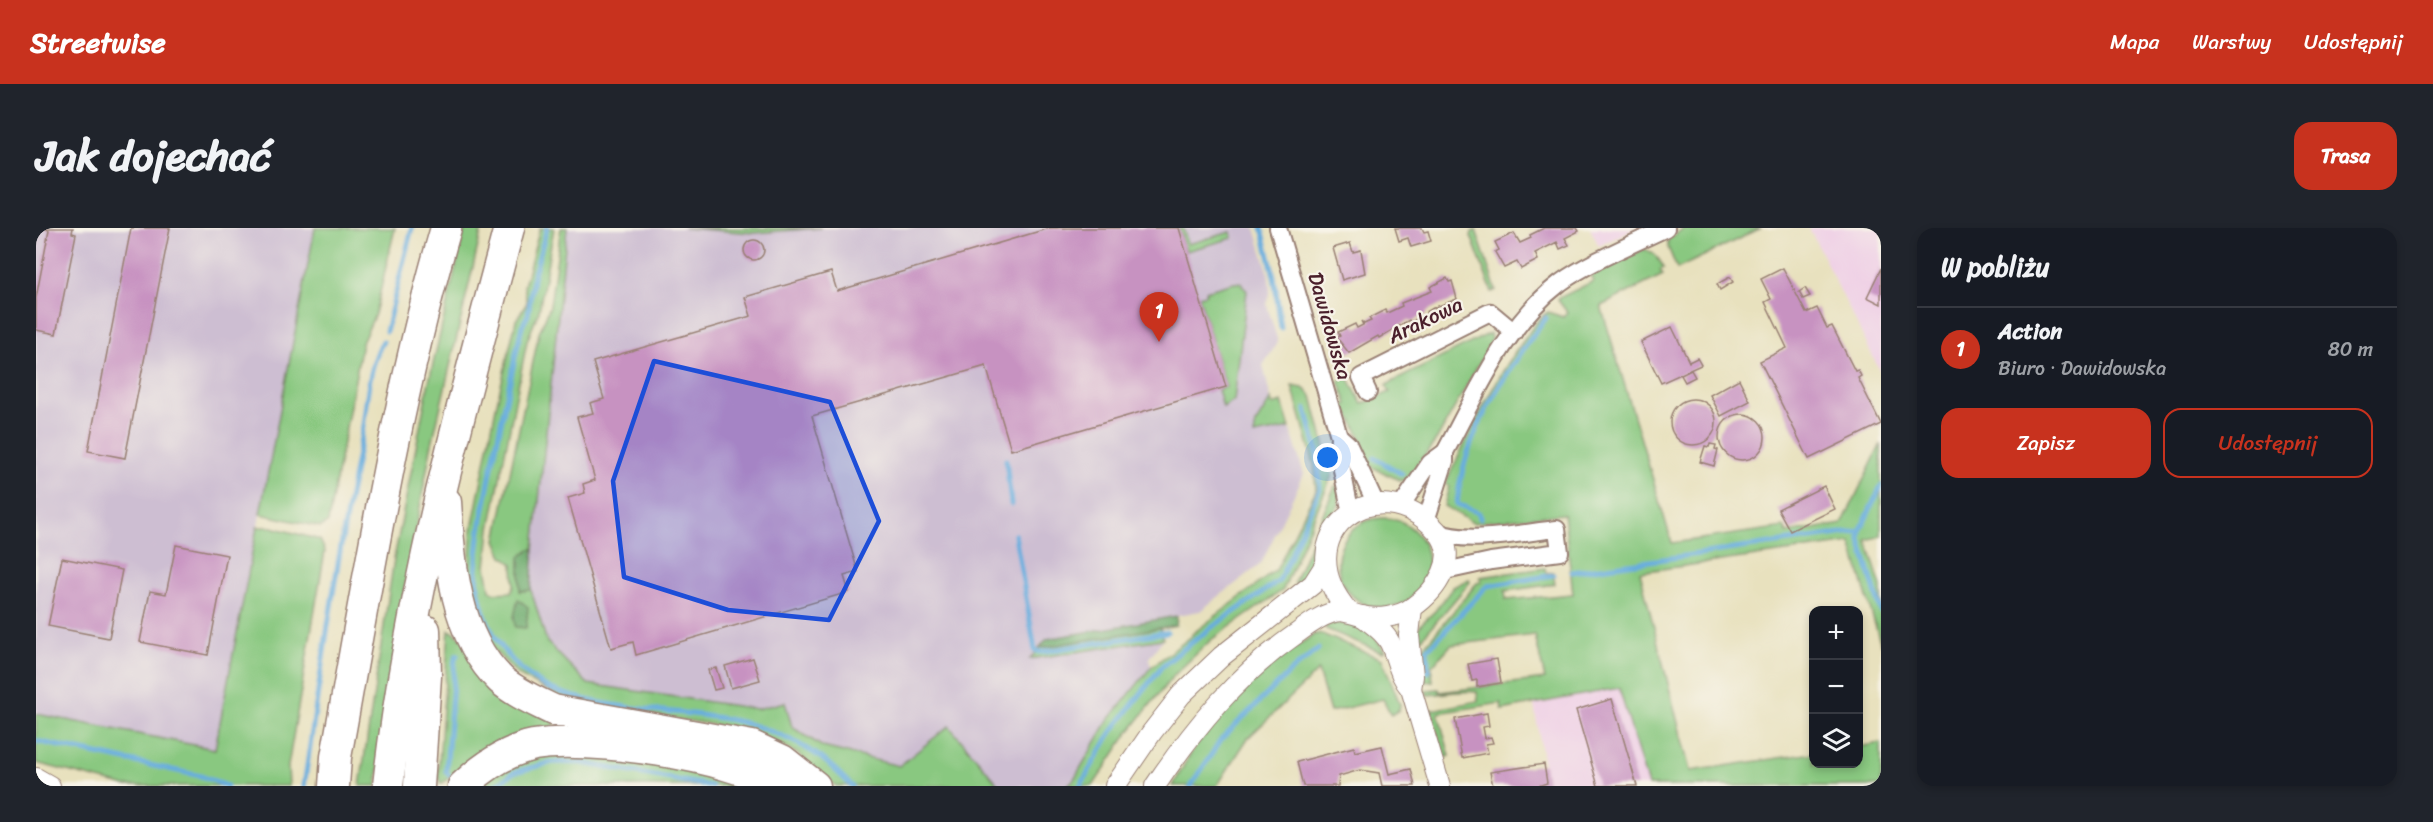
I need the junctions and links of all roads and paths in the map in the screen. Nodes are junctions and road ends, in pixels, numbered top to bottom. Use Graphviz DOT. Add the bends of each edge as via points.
graph roads {
  1 [pos="446,228"];
  2 [pos="509,228"];
  3 [pos="1278,228"];
  4 [pos="1666,228"];
  5 [pos="1514,332"];
  6 [pos="1368,392"];
  7 [pos="1339,436"];
  8 [pos="1444,452"];
  9 [pos="445,470"];
  10 [pos="1376,504"];
  11 [pos="1401,507"];
  12 [pos="1351,514"];
  13 [pos="1432,527"];
  14 [pos="1325,565"];
  15 [pos="423,567"];
  16 [pos="1445,571"];
  17 [pos="1412,608"];
  18 [pos="1355,614"];
  19 [pos="1411,689"];
  20 [pos="36,778"];
  21 [pos="50,786"];
  22 [pos="334,786"];
  23 [pos="388,786"];
  24 [pos="419,786"];
  25 [pos="463,786"];
  26 [pos="774,786"];
  27 [pos="815,786"];
  28 [pos="1115,786"];
  29 [pos="1155,786"];
  30 [pos="1440,786"];
  1 -- 22 [label="highway" via="402,401 336,757"];
  2 -- 9 [label="highway"];
  3 -- 7 [label="street, Dawidowska"];
  4 -- 5 [label="street" via="1571,276 1537,304"];
  5 -- 6 [label="street, Arakowa" via="1490,312 1361,377"];
  5 -- 8 [label="street"];
  7 -- 10 [label="street, Dawidowska" via="1348,444"];
  7 -- 12 [label="street, Dawidowska" via="1338,450"];
  8 -- 11 [label="street" via="1430,463"];
  8 -- 13 [label="street"];
  9 -- 15 [label="highway"];
  9 -- 27 [label="highway" via="449,537 465,623 481,654 503,681 553,710 752,746 782,760"];
  10 -- 11 [label="street"];
  10 -- 12 [label="street"];
  11 -- 13 [label="street"];
  12 -- 14 [label="street" via="1334,531"];
  13 -- 16 [label="street" via="1445,550"];
  13 -- 16 [label="street" via="1452,538 1557,529 1560,552"];
  14 -- 18 [label="street" via="1335,594"];
  14 -- 28 [label="street" via="1313,584 1222,656 1181,695"];
  15 -- 23 [label="highway"];
  15 -- 24 [label="highway" via="426,676"];
  16 -- 17 [label="street" via="1426,597"];
  17 -- 18 [label="street" via="1390,616"];
  17 -- 19 [label="street"];
  18 -- 19 [label="street" via="1385,635 1402,679"];
  18 -- 29 [label="street" via="1333,612 1281,644 1233,687 1183,745"];
  19 -- 30 [label="street"];
  20 -- 21 [label="street"];
  25 -- 26 [label="highway" via="515,750 568,742 599,743 720,762"];
}
